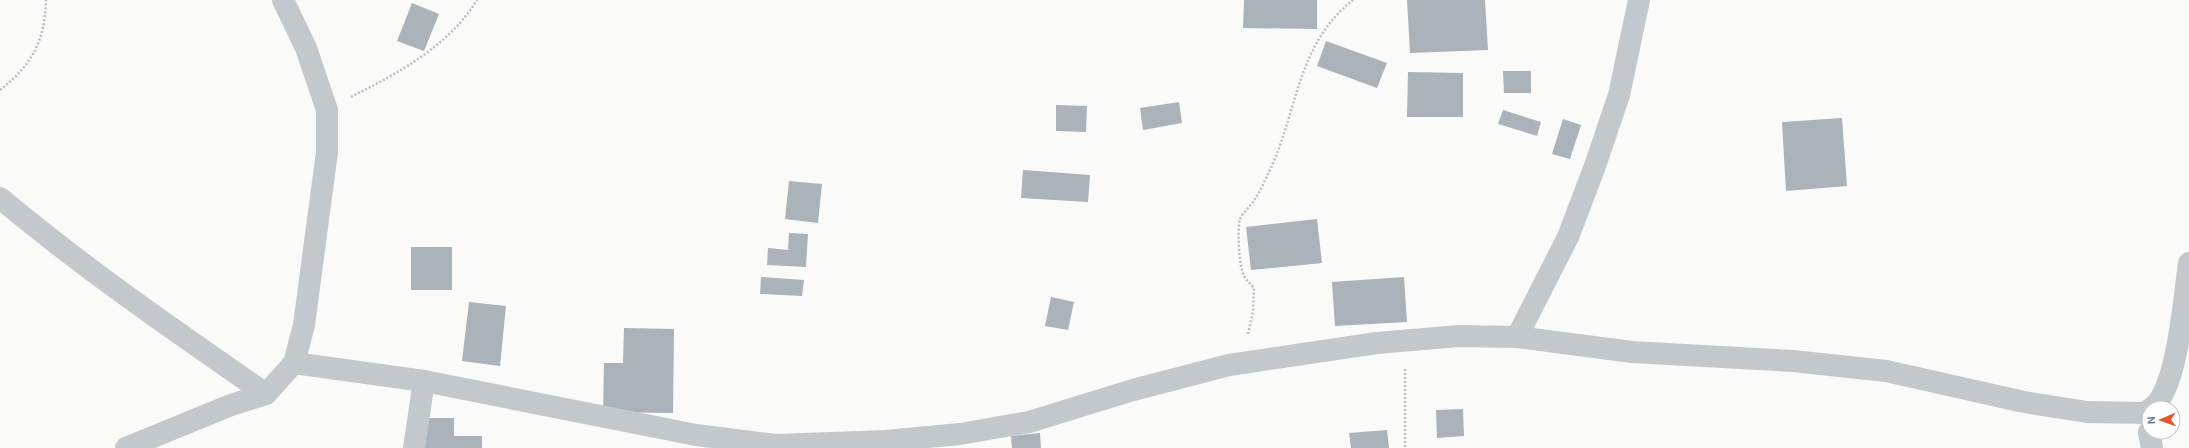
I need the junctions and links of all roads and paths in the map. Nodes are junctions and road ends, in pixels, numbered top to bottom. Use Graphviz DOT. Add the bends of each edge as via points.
graph roads {
  1 [pos="46,0"];
  2 [pos="283,0"];
  3 [pos="477,0"];
  4 [pos="1353,0"];
  5 [pos="1639,0"];
  6 [pos="0,90"];
  7 [pos="326,110"];
  8 [pos="0,198"];
  9 [pos="2189,263"];
  10 [pos="1517,337"];
  11 [pos="1404,341"];
  12 [pos="294,363"];
  13 [pos="1229,365"];
  14 [pos="424,382"];
  15 [pos="266,394"];
  16 [pos="2160,400"];
  17 [pos="2141,418"];
  18 [pos="126,448"];
  19 [pos="414,448"];
  20 [pos="1405,448"];
  1 -- 6 [label="path" via="46,23 37,48 16,77"];
  2 -- 7 [label="street" via="306,48"];
  3 -- 7 [label="path" via="465,20 428,52 394,75"];
  4 -- 13 [label="path" via="1340,10 1318,37 1297,86 1270,172 1240,219 1243,276 1254,288 1253,312 1250,331"];
  5 -- 10 [label="street" via="1619,94 1595,166 1568,237"];
  7 -- 12 [label="street" via="328,152 304,325"];
  8 -- 15 [label="street" via="137,305"];
  9 -- 16 [label="street" via="2172,373"];
  10 -- 11 [label="street" via="1459,336"];
  10 -- 17 [label="street" via="1632,352 1793,361 1886,371 2024,402"];
  11 -- 13 [label="street"];
  11 -- 20 [label="path"];
  12 -- 14 [label="street"];
  12 -- 15 [label="street"];
  13 -- 14 [label="street" via="1133,390 1029,422 945,436 776,445 696,434"];
  14 -- 19 [label="street"];
  15 -- 18 [label="street" via="231,405"];
}
